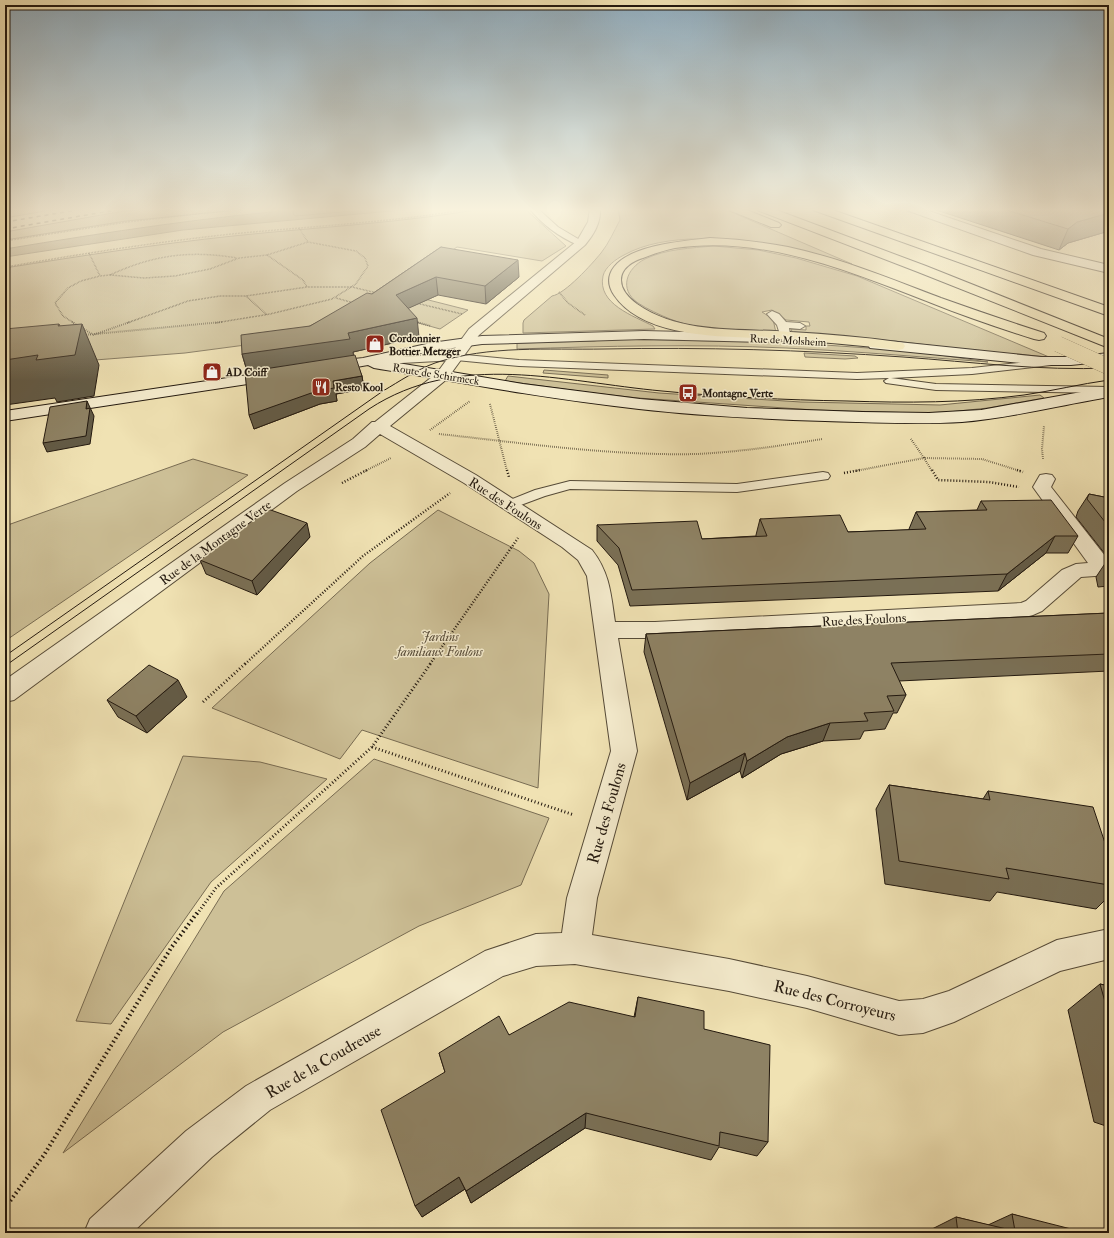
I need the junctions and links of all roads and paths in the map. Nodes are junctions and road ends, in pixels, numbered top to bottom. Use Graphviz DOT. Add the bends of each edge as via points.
graph roads {
  1 [pos="95,266"];
  2 [pos="127,266"];
  3 [pos="218,266"];
  4 [pos="282,266"];
  5 [pos="368,266"];
  6 [pos="553,266"];
  7 [pos="622,266"];
  8 [pos="844,266"];
  9 [pos="873,266"];
  10 [pos="910,266"];
  11 [pos="944,266"];
  12 [pos="977,266"];
  13 [pos="1095,266"];
  14 [pos="1109,269"];
  15 [pos="110,275"];
  16 [pos="100,276"];
  17 [pos="974,277"];
  18 [pos="1014,279"];
  19 [pos="307,286"];
  20 [pos="352,287"];
  21 [pos="559,292"];
  22 [pos="382,294"];
  23 [pos="246,296"];
  24 [pos="335,298"];
  25 [pos="413,302"];
  26 [pos="357,304"];
  27 [pos="1109,304"];
  28 [pos="1109,312"];
  29 [pos="267,314"];
  30 [pos="772,314"];
  31 [pos="408,319"];
  32 [pos="488,320"];
  33 [pos="800,326"];
  34 [pos="784,333"];
  35 [pos="93,335"];
  36 [pos="77,336"];
  37 [pos="610,336"];
  38 [pos="1039,336"];
  39 [pos="469,337"];
  40 [pos="1103,341"];
  41 [pos="456,357"];
  42 [pos="1109,357"];
  43 [pos="363,362"];
  44 [pos="1056,362"];
  45 [pos="1109,367"];
  46 [pos="317,369"];
  47 [pos="286,374"];
  48 [pos="442,376"];
  49 [pos="857,376"];
  50 [pos="477,381"];
  51 [pos="424,391"];
  52 [pos="1109,391"];
  53 [pos="474,397"];
  54 [pos="488,398"];
  55 [pos="1024,409"];
  56 [pos="5,416"];
  57 [pos="378,426"];
  58 [pos="910,436"];
  59 [pos="828,438"];
  60 [pos="501,440"];
  61 [pos="924,458"];
  62 [pos="823,476"];
  63 [pos="470,479"];
  64 [pos="1047,486"];
  65 [pos="515,503"];
  66 [pos="534,520"];
  67 [pos="1105,568"];
  68 [pos="605,630"];
  69 [pos="5,693"];
  70 [pos="203,702"];
  71 [pos="372,747"];
  72 [pos="602,825"];
  73 [pos="1109,944"];
  74 [pos="575,948"];
  75 [pos="5,1208"];
  76 [pos="104,1233"];
  1 -- 16 [label="path"];
  2 -- 15 [label="path"];
  3 -- 15 [label="path" via="175,276 144,278"];
  4 -- 19 [label="path" via="303,280"];
  5 -- 20 [label="path" via="364,275"];
  6 -- 32 [label="street, Rue de la Montagne Verte"];
  7 -- 34 [label="highway" via="616,274 615,284 622,298 650,318 665,324 713,332"];
  8 -- 38 [label="highway"];
  9 -- 38 [label="highway"];
  10 -- 40 [label="highway"];
  11 -- 17 [label="highway"];
  12 -- 18 [label="highway"];
  13 -- 14 [label="street"];
  15 -- 16 [label="path"];
  16 -- 35 [label="path" via="81,280 68,288 55,303 63,316"];
  18 -- 27 [label="highway"];
  18 -- 28 [label="highway"];
  19 -- 20 [label="path"];
  19 -- 23 [label="path"];
  20 -- 22 [label="path"];
  20 -- 24 [label="path"];
  21 -- 37 [label="path" via="568,303 598,324"];
  23 -- 29 [label="path"];
  23 -- 35 [label="path" via="220,296 188,301"];
  24 -- 26 [label="path"];
  24 -- 29 [label="path"];
  25 -- 32 [label="path"];
  29 -- 35 [label="path" via="201,325"];
  30 -- 34 [label="lane" via="778,318"];
  31 -- 39 [label="path"];
  32 -- 39 [label="street, Rue de la Montagne Verte"];
  33 -- 34 [label="lane"];
  34 -- 37 [label="street, Rue de Molsheim"];
  34 -- 44 [label="street, Rue de Molsheim"];
  35 -- 36 [label="path"];
  37 -- 39 [label="street, Rue de Molsheim"];
  38 -- 45 [label="highway, bridge"];
  39 -- 41 [label="street, Rue de la Montagne Verte"];
  39 -- 43 [label="street, Route de Schirmeck"];
  41 -- 43 [label="lane"];
  41 -- 48 [label="street, Rue de la Montagne Verte"];
  41 -- 49 [label="lane" via="519,363"];
  42 -- 44 [label="street, Rue de Molsheim"];
  43 -- 46 [label="street"];
  43 -- 48 [label="street, Route de Schirmeck"];
  44 -- 49 [label="lane" via="972,371"];
  47 -- 56 [label="street"];
  48 -- 50 [label="street, Route de Schirmeck"];
  48 -- 51 [label="street, Rue de la Montagne Verte"];
  49 -- 52 [label="lane" via="936,387"];
  50 -- 51 [label="street, Rue de la Montagne Verte" via="458,381"];
  50 -- 55 [label="street, Route de Schirmeck" via="614,402 755,413 912,418 983,416"];
  51 -- 57 [label="street, Rue de la Montagne Verte"];
  52 -- 55 [label="street, Route de Schirmeck"];
  53 -- 60 [label="path" via="427,432"];
  54 -- 60 [label="path"];
  55 -- 64 [label="path" via="1044,426 1042,449"];
  57 -- 63 [label="street, Rue des Foulons"];
  57 -- 69 [label="street, Rue de la Montagne Verte" via="359,443 291,487"];
  58 -- 61 [label="path"];
  59 -- 60 [label="path" via="738,451 678,454 609,451"];
  60 -- 65 [label="path"];
  61 -- 62 [label="path"];
  61 -- 64 [label="path" via="982,459"];
  61 -- 64 [label="path" via="938,480"];
  62 -- 65 [label="lane" via="737,488 570,485"];
  63 -- 65 [label="street, Rue des Foulons"];
  63 -- 70 [label="path" via="363,556"];
  64 -- 67 [label="street"];
  65 -- 66 [label="street, Rue des Foulons"];
  66 -- 68 [label="street, Rue des Foulons" via="585,555 592,564 597,576"];
  66 -- 71 [label="path" via="524,530"];
  67 -- 68 [label="street, Rue des Foulons" via="1076,571 1068,575 1034,606 1013,612"];
  68 -- 72 [label="street, Rue des Foulons" via="624,751"];
  71 -- 72 [label="path"];
  71 -- 75 [label="path" via="216,888 171,948 44,1155"];
  72 -- 74 [label="street, Rue des Foulons" via="582,898"];
  73 -- 74 [label="street, Rue des Corroyeurs" via="1057,956 954,1006 923,1016 899,1018 870,1012 807,992 729,975"];
  74 -- 76 [label="street, Rue de la Coudreuse" via="536,950 496,962 258,1098 199,1144"];
}
